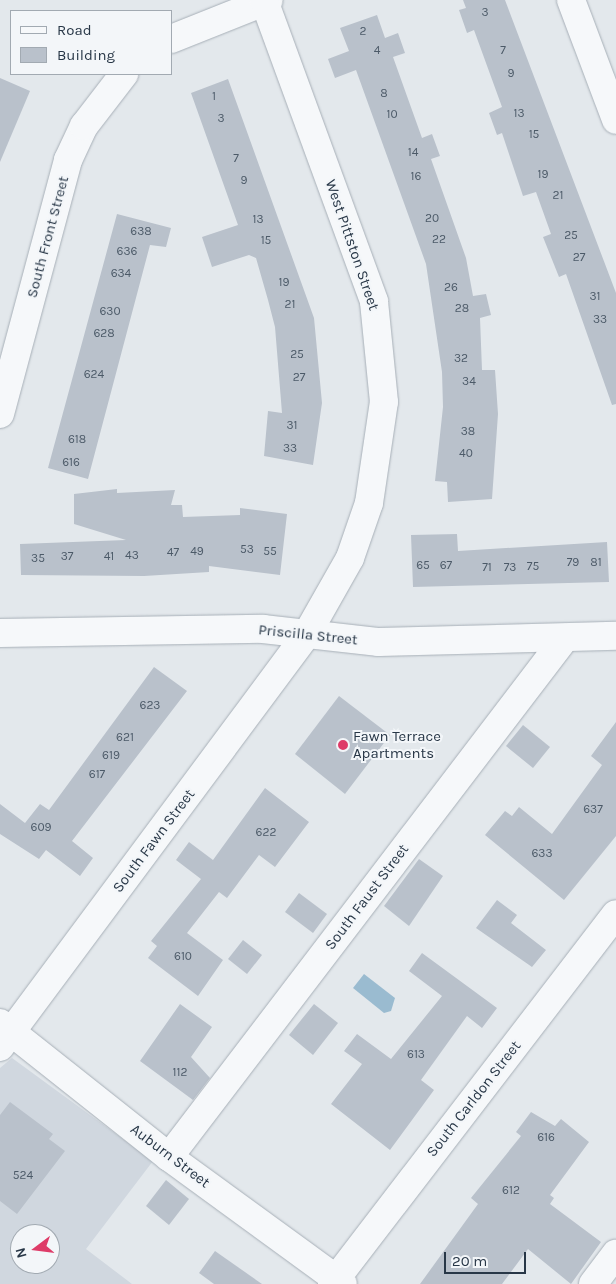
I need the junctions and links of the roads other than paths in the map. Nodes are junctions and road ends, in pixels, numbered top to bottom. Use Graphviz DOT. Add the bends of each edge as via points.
graph roads {
  1 [pos="571,0"];
  2 [pos="266,1"];
  3 [pos="172,39"];
  4 [pos="123,75"];
  5 [pos="613,103"];
  6 [pos="0,414"];
  7 [pos="0,633"];
  8 [pos="307,634"];
  9 [pos="616,636"];
  10 [pos="565,638"];
  11 [pos="616,914"];
  12 [pos="4,1034"];
  13 [pos="169,1157"];
  14 [pos="616,1254"];
  15 [pos="337,1282"];
  16 [pos="593,1284"];
  1 -- 5 [label="street"];
  2 -- 3 [label="street"];
  2 -- 8 [label="street, West Pittston Street" via="374,301 381,343 384,402 369,503 350,558"];
  4 -- 6 [label="street, South Front Street" via="84,126 68,160"];
  7 -- 8 [label="street, Priscilla Street" via="263,629"];
  8 -- 10 [label="street, Priscilla Street" via="379,642"];
  8 -- 12 [label="street, South Fawn Street"];
  9 -- 10 [label="street, Priscilla Street"];
  10 -- 13 [label="street, South Faust Street"];
  11 -- 15 [label="street, South Carldon Street"];
  12 -- 13 [label="street, Auburn Street"];
  13 -- 15 [label="street, Auburn Street"];
  14 -- 16 [label="street"];
}
